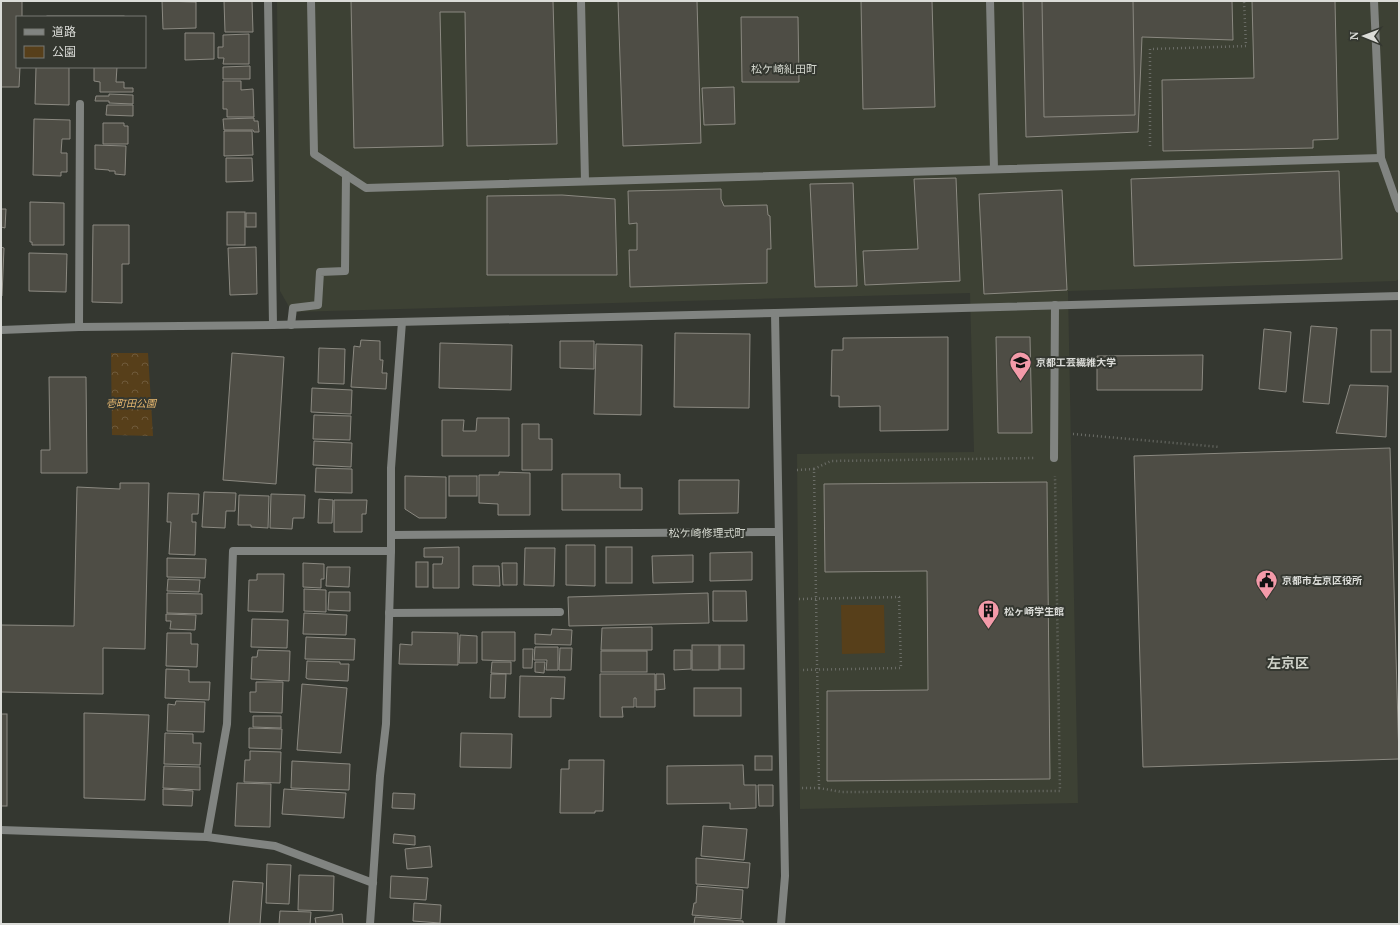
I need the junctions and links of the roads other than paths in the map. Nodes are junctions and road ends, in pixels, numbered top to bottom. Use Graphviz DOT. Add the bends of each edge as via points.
graph roads {
  1 [pos="268,1"];
  2 [pos="311,1"];
  3 [pos="580,1"];
  4 [pos="990,1"];
  5 [pos="1374,1"];
  6 [pos="80,104"];
  7 [pos="1381,158"];
  8 [pos="994,169"];
  9 [pos="346,175"];
  10 [pos="585,181"];
  11 [pos="1399,209"];
  12 [pos="1399,296"];
  13 [pos="1055,305"];
  14 [pos="775,313"];
  15 [pos="402,322"];
  16 [pos="274,325"];
  17 [pos="291,325"];
  18 [pos="79,327"];
  19 [pos="1,330"];
  20 [pos="1054,458"];
  21 [pos="778,532"];
  22 [pos="392,536"];
  23 [pos="392,551"];
  24 [pos="560,612"];
  25 [pos="389,613"];
  26 [pos="1,830"];
  27 [pos="207,837"];
  28 [pos="373,882"];
  29 [pos="370,924"];
  30 [pos="781,924"];
  1 -- 16 [label="street"];
  2 -- 9 [label="street" via="314,154"];
  3 -- 10 [label="street"];
  4 -- 8 [label="street"];
  5 -- 7 [label="street"];
  6 -- 18 [label="street"];
  7 -- 8 [label="street"];
  7 -- 11 [label="street"];
  8 -- 10 [label="street"];
  9 -- 10 [label="street" via="366,188"];
  9 -- 17 [label="street" via="345,271 320,272 318,305 293,308"];
  12 -- 13 [label="street"];
  13 -- 14 [label="street"];
  13 -- 20 [label="street"];
  14 -- 15 [label="street"];
  14 -- 21 [label="street"];
  15 -- 17 [label="street"];
  15 -- 22 [label="street" via="391,468"];
  16 -- 17 [label="street"];
  16 -- 18 [label="street"];
  18 -- 19 [label="street"];
  21 -- 22 [label="street"];
  21 -- 30 [label="street" via="785,876"];
  22 -- 23 [label="street"];
  23 -- 25 [label="street"];
  23 -- 27 [label="street" via="233,551 227,724"];
  24 -- 25 [label="street"];
  25 -- 28 [label="street" via="386,724"];
  26 -- 27 [label="street"];
  27 -- 28 [label="street" via="275,846"];
  28 -- 29 [label="street"];
}
